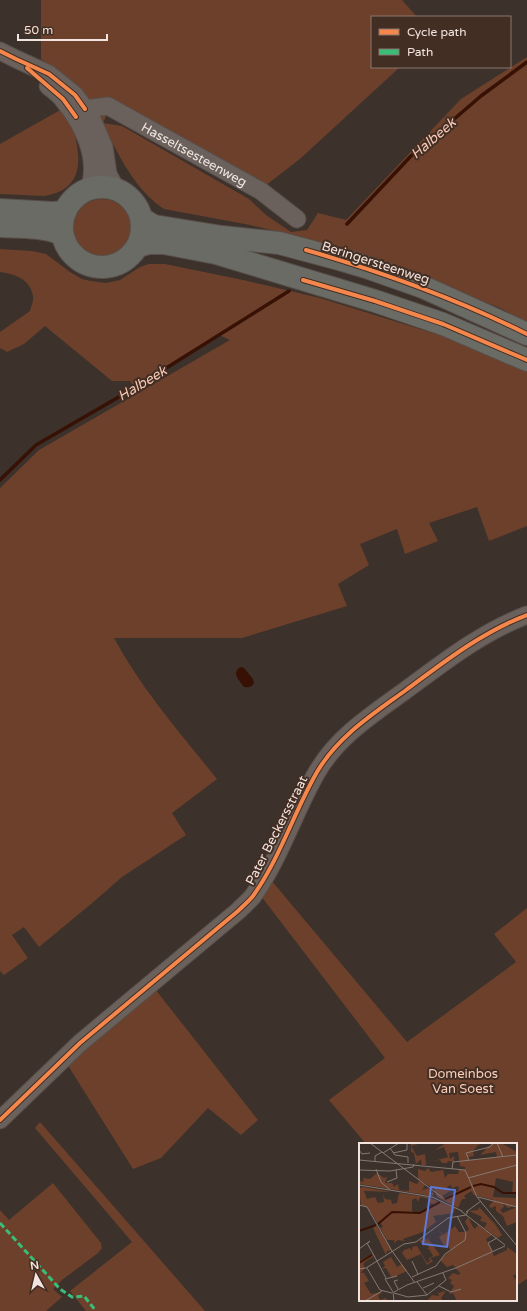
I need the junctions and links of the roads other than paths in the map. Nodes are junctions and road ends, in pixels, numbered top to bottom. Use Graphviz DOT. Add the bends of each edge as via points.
graph roads {
  1 [pos="0,51"];
  2 [pos="16,59"];
  3 [pos="86,109"];
  4 [pos="89,189"];
  5 [pos="116,189"];
  6 [pos="0,210"];
  7 [pos="65,212"];
  8 [pos="142,219"];
  9 [pos="297,219"];
  10 [pos="0,226"];
  11 [pos="62,234"];
  12 [pos="219,245"];
  13 [pos="138,246"];
  14 [pos="527,334"];
  15 [pos="527,360"];
  16 [pos="527,615"];
  17 [pos="0,1120"];
  1 -- 2 [label="street"];
  2 -- 3 [label="street" via="49,74 75,94"];
  2 -- 4 [label="street" via="63,99 76,117 87,141 92,163 93,178"];
  3 -- 5 [label="street" via="104,147 108,174"];
  3 -- 9 [label="street, Hasseltsesteenweg" via="108,106 261,191"];
  4 -- 5 [label="main road"];
  4 -- 7 [label="main road" via="70,202"];
  5 -- 8 [label="main road" via="128,196 137,206"];
  6 -- 7 [label="main road"];
  7 -- 11 [label="main road"];
  8 -- 12 [label="main road" via="154,226"];
  8 -- 13 [label="main road" via="142,233"];
  10 -- 11 [label="main road" via="51,229"];
  11 -- 13 [label="main road" via="66,246 74,256 96,267 120,263 131,256"];
  12 -- 13 [label="main road" via="149,243"];
  12 -- 14 [label="main road, Beringersteenweg" via="280,243 369,268 423,288"];
  12 -- 15 [label="main road" via="443,324"];
  16 -- 17 [label="street, Pater Beckersstraat" via="462,649 353,729 317,771 268,872 252,897 80,1044"];
}
